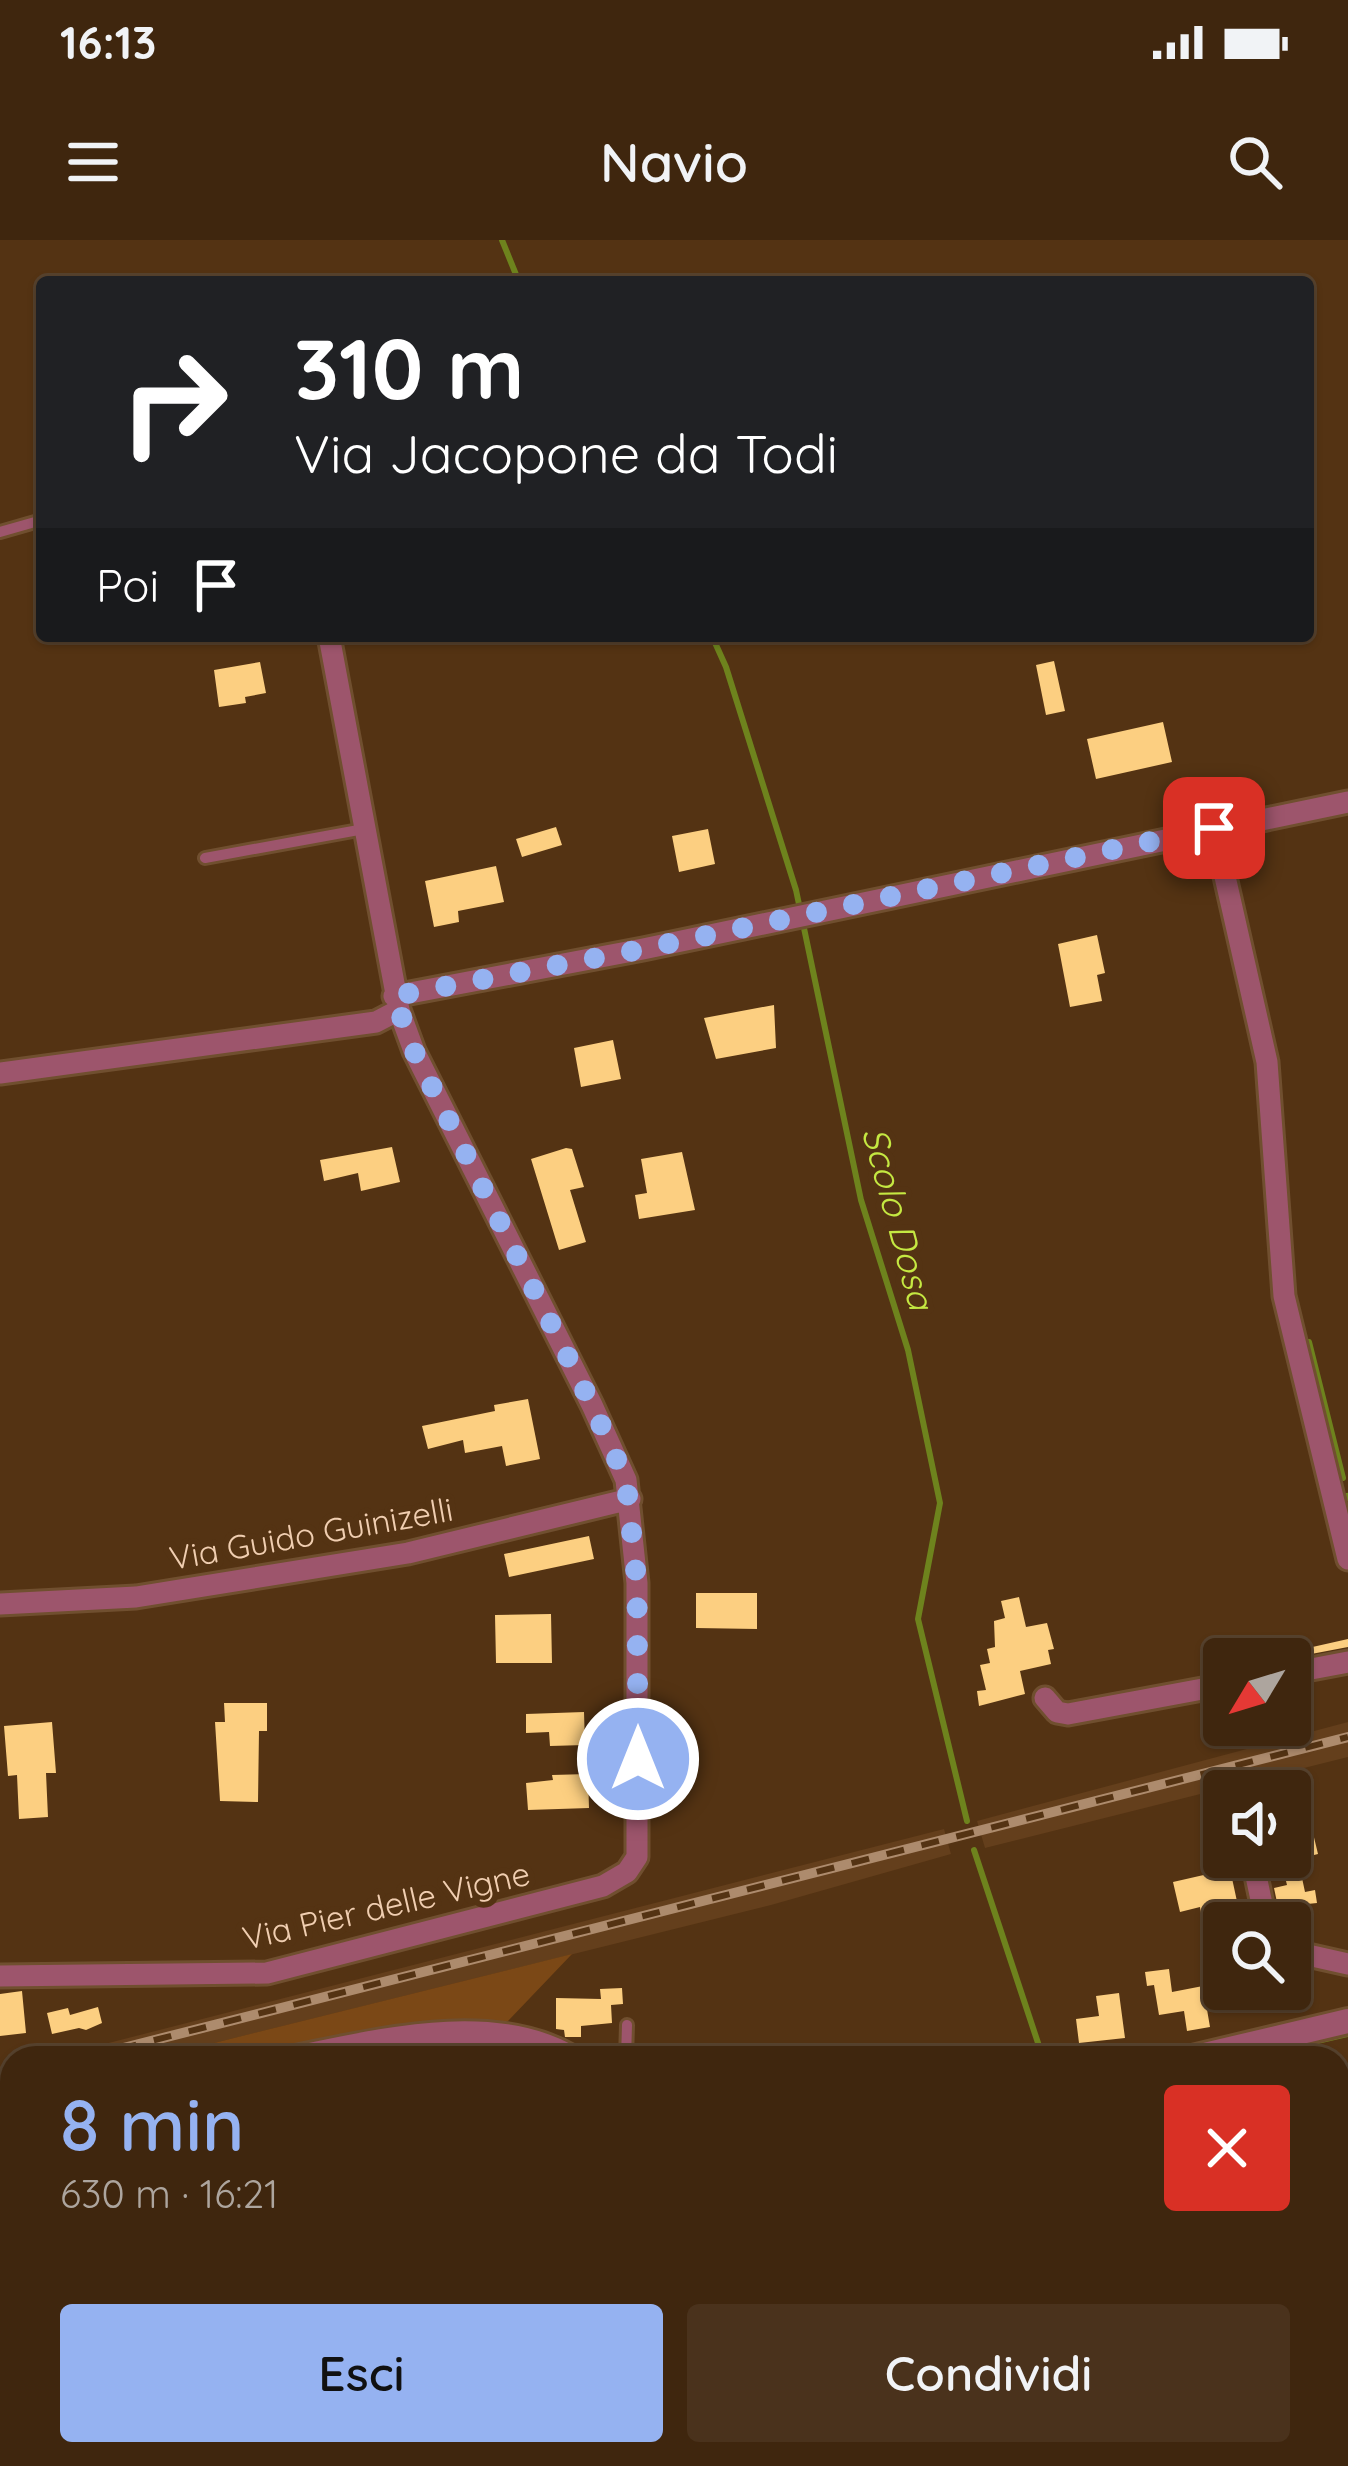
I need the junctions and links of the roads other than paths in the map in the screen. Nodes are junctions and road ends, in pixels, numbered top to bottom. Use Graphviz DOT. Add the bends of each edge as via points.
graph roads {
  1 [pos="36,522"];
  2 [pos="0,532"];
  3 [pos="330,642"];
  4 [pos="1348,802"];
  5 [pos="1214,828"];
  6 [pos="364,829"];
  7 [pos="205,858"];
  8 [pos="397,1003"];
  9 [pos="0,1073"];
  10 [pos="630,1499"];
  11 [pos="1348,1559"];
  12 [pos="0,1604"];
  13 [pos="1348,1662"];
  14 [pos="1311,1668"];
  15 [pos="1203,1688"];
  16 [pos="1046,1698"];
  17 [pos="1311,1956"];
  18 [pos="1348,1964"];
  19 [pos="0,1976"];
  20 [pos="1348,2020"];
  21 [pos="627,2025"];
  22 [pos="380,2046"];
  23 [pos="545,2046"];
  24 [pos="626,2046"];
  25 [pos="1241,2046"];
  1 -- 2 [label="lane"];
  3 -- 6 [label="street"];
  4 -- 5 [label="street"];
  5 -- 8 [label="street"];
  5 -- 11 [label="street" via="1267,1062 1284,1296"];
  6 -- 7 [label="lane"];
  6 -- 8 [label="street"];
  8 -- 9 [label="street" via="376,1022"];
  8 -- 10 [label="street" via="620,1462"];
  10 -- 12 [label="street, Via Guido Guinizelli" via="408,1553 136,1597"];
  10 -- 19 [label="street, Via Pier delle Vigne" via="637,1583 633,1864 603,1886 267,1973"];
  13 -- 14 [label="street"];
  15 -- 16 [label="street" via="1068,1714"];
  17 -- 18 [label="street"];
  20 -- 25 [label="street"];
  21 -- 24 [label="lane"];
  22 -- 23 [label="street" via="472,2033"];
}
